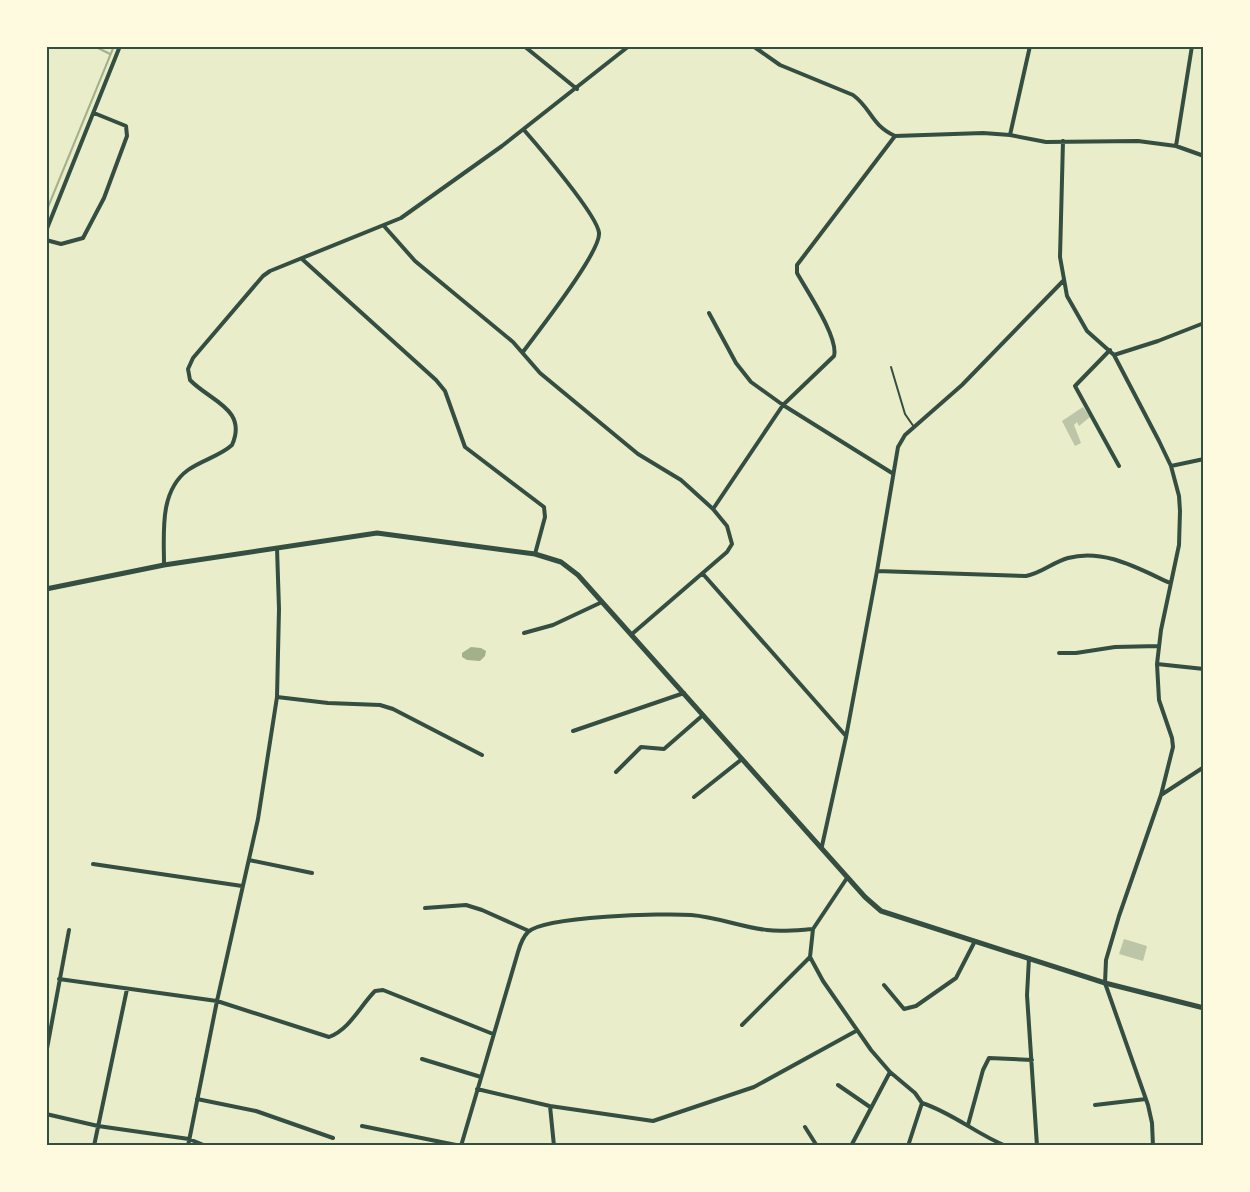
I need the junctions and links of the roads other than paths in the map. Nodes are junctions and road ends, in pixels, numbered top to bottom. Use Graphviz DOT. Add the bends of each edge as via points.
graph roads {
  1 [pos="120,46"];
  2 [pos="524,46"];
  3 [pos="629,46"];
  4 [pos="753,46"];
  5 [pos="1030,46"];
  6 [pos="1191,46"];
  7 [pos="577,89"];
  8 [pos="94,113"];
  9 [pos="524,130"];
  10 [pos="1010,135"];
  11 [pos="896,136"];
  12 [pos="1063,141"];
  13 [pos="1176,146"];
  14 [pos="1203,156"];
  15 [pos="384,226"];
  16 [pos="46,231"];
  17 [pos="46,240"];
  18 [pos="302,259"];
  19 [pos="1063,280"];
  20 [pos="709,314"];
  21 [pos="1203,323"];
  22 [pos="1110,350"];
  23 [pos="523,352"];
  24 [pos="1114,355"];
  25 [pos="891,367"];
  26 [pos="783,405"];
  27 [pos="914,427"];
  28 [pos="1203,459"];
  29 [pos="1119,466"];
  30 [pos="1171,466"];
  31 [pos="892,473"];
  32 [pos="713,509"];
  33 [pos="277,547"];
  34 [pos="535,554"];
  35 [pos="164,565"];
  36 [pos="878,571"];
  37 [pos="703,574"];
  38 [pos="1170,583"];
  39 [pos="46,589"];
  40 [pos="603,602"];
  41 [pos="524,633"];
  42 [pos="632,634"];
  43 [pos="1159,646"];
  44 [pos="1059,653"];
  45 [pos="1156,664"];
  46 [pos="1203,669"];
  47 [pos="684,692"];
  48 [pos="277,697"];
  49 [pos="704,715"];
  50 [pos="573,731"];
  51 [pos="846,737"];
  52 [pos="482,755"];
  53 [pos="743,758"];
  54 [pos="1203,767"];
  55 [pos="616,772"];
  56 [pos="1161,795"];
  57 [pos="694,797"];
  58 [pos="822,846"];
  59 [pos="249,860"];
  60 [pos="93,864"];
  61 [pos="312,873"];
  62 [pos="848,877"];
  63 [pos="242,886"];
  64 [pos="425,908"];
  65 [pos="813,929"];
  66 [pos="69,930"];
  67 [pos="529,931"];
  68 [pos="976,941"];
  69 [pos="810,957"];
  70 [pos="1029,958"];
  71 [pos="59,979"];
  72 [pos="1105,983"];
  73 [pos="884,985"];
  74 [pos="127,989"];
  75 [pos="218,1001"];
  76 [pos="1203,1008"];
  77 [pos="742,1025"];
  78 [pos="856,1031"];
  79 [pos="493,1034"];
  80 [pos="46,1054"];
  81 [pos="422,1059"];
  82 [pos="1032,1060"];
  83 [pos="890,1072"];
  84 [pos="481,1077"];
  85 [pos="838,1085"];
  86 [pos="477,1089"];
  87 [pos="197,1099"];
  88 [pos="1146,1099"];
  89 [pos="922,1103"];
  90 [pos="1095,1105"];
  91 [pos="550,1106"];
  92 [pos="870,1107"];
  93 [pos="46,1114"];
  94 [pos="968,1125"];
  95 [pos="98,1126"];
  96 [pos="362,1126"];
  97 [pos="805,1127"];
  98 [pos="333,1138"];
  99 [pos="189,1139"];
  100 [pos="94,1146"];
  101 [pos="188,1146"];
  102 [pos="206,1146"];
  103 [pos="462,1146"];
  104 [pos="554,1146"];
  105 [pos="816,1146"];
  106 [pos="852,1146"];
  107 [pos="908,1146"];
  108 [pos="1006,1146"];
  109 [pos="1037,1146"];
  110 [pos="1153,1146"];
  1 -- 8 [label="street"];
  2 -- 7 [label="street"];
  3 -- 7 [label="street"];
  4 -- 11 [label="street" via="780,65 853,95 875,123"];
  5 -- 10 [label="street"];
  6 -- 13 [label="street"];
  7 -- 9 [label="street"];
  8 -- 16 [label="street"];
  8 -- 17 [label="street" via="126,126 127,136 104,198 83,238 61,244"];
  9 -- 15 [label="street" via="415,209"];
  9 -- 23 [label="street" via="570,187 599,235 573,285"];
  10 -- 11 [label="street"];
  10 -- 12 [label="street"];
  11 -- 26 [label="street" via="799,260 797,273 833,336 836,350"];
  12 -- 13 [label="street" via="1138,141"];
  12 -- 19 [label="street"];
  13 -- 14 [label="street"];
  15 -- 18 [label="street"];
  15 -- 23 [label="street" via="415,261"];
  18 -- 34 [label="street" via="436,380 465,447 544,507"];
  18 -- 35 [label="street" via="263,276 192,358 190,380 230,412 237,429 226,450 187,471 176,482 166,508"];
  19 -- 22 [label="street" via="1081,323"];
  19 -- 27 [label="street" via="962,385"];
  20 -- 26 [label="street" via="751,382"];
  21 -- 24 [label="street"];
  22 -- 24 [label="street"];
  22 -- 29 [label="street" via="1075,386"];
  23 -- 32 [label="street" via="540,373 594,419 638,454 681,480"];
  24 -- 30 [label="street"];
  25 -- 27 [label="lane" via="905,414"];
  26 -- 31 [label="street"];
  26 -- 32 [label="street"];
  27 -- 31 [label="street" via="901,441"];
  28 -- 30 [label="street"];
  30 -- 38 [label="street" via="1180,511 1179,545"];
  31 -- 36 [label="street"];
  32 -- 37 [label="street" via="727,526 732,544"];
  33 -- 34 [label="main road" via="378,533"];
  33 -- 35 [label="main road"];
  33 -- 48 [label="street"];
  34 -- 40 [label="main road" via="561,562 578,574"];
  35 -- 39 [label="main road"];
  36 -- 38 [label="street" via="1026,576 1066,558 1094,555 1117,560"];
  36 -- 51 [label="street"];
  37 -- 42 [label="street"];
  37 -- 51 [label="street"];
  38 -- 43 [label="street"];
  40 -- 41 [label="street" via="553,625"];
  40 -- 42 [label="main road"];
  42 -- 47 [label="main road"];
  43 -- 44 [label="street"];
  43 -- 45 [label="street"];
  45 -- 46 [label="street"];
  45 -- 56 [label="street" via="1159,700 1173,747"];
  47 -- 49 [label="main road"];
  47 -- 50 [label="street"];
  48 -- 52 [label="street" via="380,705"];
  48 -- 59 [label="street"];
  49 -- 53 [label="main road"];
  49 -- 55 [label="street" via="664,748 641,747"];
  51 -- 58 [label="street"];
  53 -- 57 [label="street"];
  53 -- 58 [label="main road"];
  54 -- 56 [label="street"];
  56 -- 72 [label="street" via="1119,916 1106,960"];
  58 -- 62 [label="main road"];
  59 -- 61 [label="street"];
  59 -- 63 [label="street"];
  60 -- 63 [label="street"];
  62 -- 65 [label="street"];
  62 -- 68 [label="main road" via="881,911"];
  63 -- 75 [label="street"];
  64 -- 67 [label="street" via="466,905"];
  65 -- 67 [label="street" via="766,930 691,915 664,915 586,917"];
  65 -- 69 [label="street"];
  66 -- 71 [label="street"];
  67 -- 79 [label="street" via="521,942"];
  68 -- 70 [label="main road"];
  68 -- 73 [label="street" via="956,978 916,1006 904,1009"];
  69 -- 77 [label="street"];
  69 -- 78 [label="street"];
  70 -- 72 [label="main road"];
  70 -- 82 [label="street" via="1027,995"];
  71 -- 74 [label="street"];
  71 -- 80 [label="street"];
  72 -- 76 [label="main road"];
  72 -- 88 [label="street"];
  74 -- 75 [label="street"];
  74 -- 95 [label="street"];
  75 -- 79 [label="street" via="329,1036 345,1026 375,991 382,990"];
  75 -- 87 [label="street"];
  78 -- 83 [label="street"];
  78 -- 91 [label="street" via="754,1087 653,1121"];
  79 -- 84 [label="street"];
  81 -- 84 [label="street"];
  82 -- 94 [label="street" via="989,1058"];
  82 -- 109 [label="street"];
  83 -- 89 [label="street"];
  83 -- 92 [label="street"];
  84 -- 86 [label="street"];
  85 -- 92 [label="street"];
  86 -- 91 [label="street"];
  86 -- 103 [label="street"];
  87 -- 98 [label="street" via="256,1111"];
  87 -- 99 [label="street"];
  88 -- 90 [label="street"];
  88 -- 110 [label="street"];
  89 -- 94 [label="street" via="942,1109"];
  89 -- 107 [label="street"];
  91 -- 104 [label="street"];
  92 -- 106 [label="street"];
  93 -- 95 [label="street"];
  94 -- 108 [label="street"];
  95 -- 99 [label="street"];
  95 -- 100 [label="street"];
  96 -- 103 [label="street"];
  97 -- 105 [label="street"];
  99 -- 101 [label="street"];
  99 -- 102 [label="street"];
}
